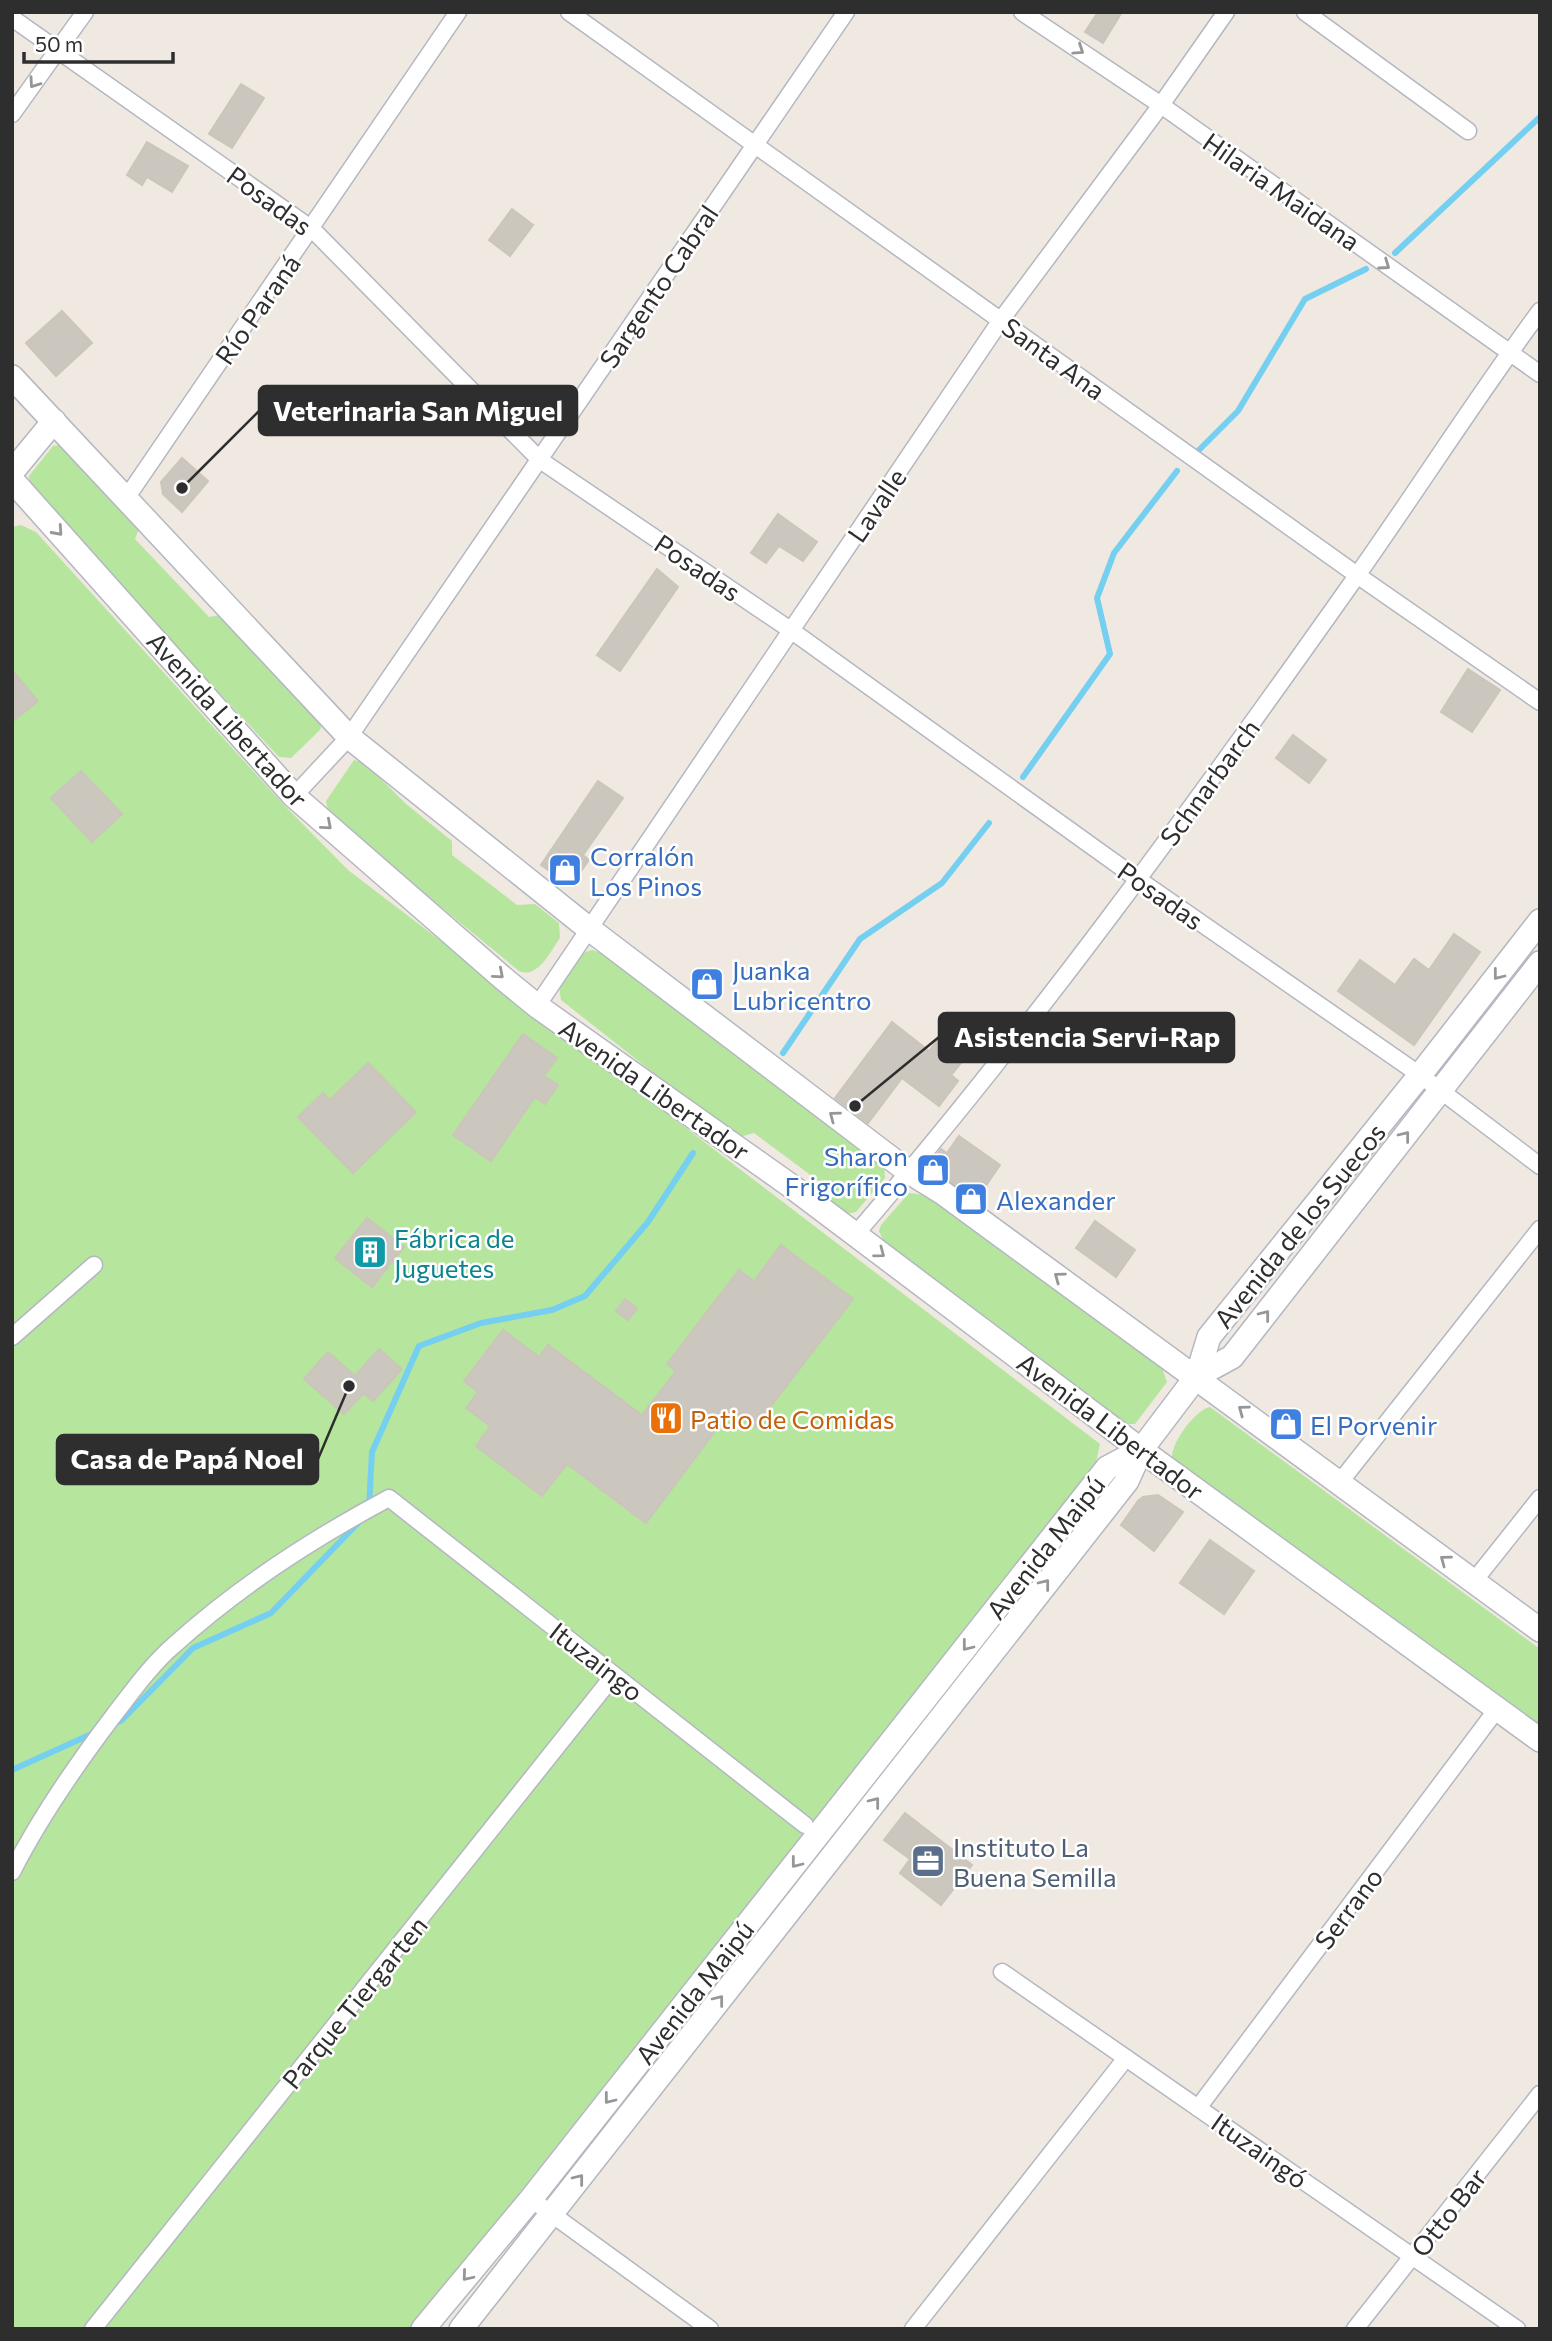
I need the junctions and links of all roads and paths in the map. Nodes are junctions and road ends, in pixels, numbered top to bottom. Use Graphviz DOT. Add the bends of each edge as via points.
graph roads {
  1 [pos="85,12"];
  2 [pos="458,12"];
  3 [pos="569,12"];
  4 [pos="846,12"];
  5 [pos="1022,12"];
  6 [pos="1226,12"];
  7 [pos="1305,12"];
  8 [pos="12,18"];
  9 [pos="59,49"];
  10 [pos="1161,105"];
  11 [pos="12,114"];
  12 [pos="1468,131"];
  13 [pos="754,145"];
  14 [pos="312,229"];
  15 [pos="1540,311"];
  16 [pos="1001,320"];
  17 [pos="1509,353"];
  18 [pos="1540,374"];
  19 [pos="12,377"];
  20 [pos="54,421"];
  21 [pos="540,460"];
  22 [pos="12,472"];
  23 [pos="12,480"];
  24 [pos="125,500"];
  25 [pos="1357,575"];
  26 [pos="792,631"];
  27 [pos="1540,702"];
  28 [pos="349,737"];
  29 [pos="293,796"];
  30 [pos="1139,880"];
  31 [pos="1540,921"];
  32 [pos="588,928"];
  33 [pos="1540,964"];
  34 [pos="537,1006"];
  35 [pos="1420,1075"];
  36 [pos="1441,1090"];
  37 [pos="1540,1166"];
  38 [pos="909,1172"];
  39 [pos="1540,1229"];
  40 [pos="855,1235"];
  41 [pos="94,1265"];
  42 [pos="12,1337"];
  43 [pos="1197,1376"];
  44 [pos="1141,1450"];
  45 [pos="1340,1482"];
  46 [pos="1540,1498"];
  47 [pos="1474,1581"];
  48 [pos="1540,1630"];
  49 [pos="614,1675"];
  50 [pos="1497,1709"];
  51 [pos="1540,1740"];
  52 [pos="805,1825"];
  53 [pos="12,1872"];
  54 [pos="1002,1972"];
  55 [pos="1126,2058"];
  56 [pos="1540,2094"];
  57 [pos="1198,2108"];
  58 [pos="531,2199"];
  59 [pos="551,2214"];
  60 [pos="1413,2256"];
  61 [pos="93,2329"];
  62 [pos="423,2329"];
  63 [pos="461,2329"];
  64 [pos="710,2329"];
  65 [pos="913,2329"];
  66 [pos="1355,2329"];
  67 [pos="1517,2329"];
  1 -- 9 [label="street"];
  2 -- 14 [label="street, Río Paraná"];
  3 -- 13 [label="street, Santa Ana"];
  4 -- 13 [label="street, Sargento Cabral"];
  5 -- 10 [label="street, Hilaria Maidana, one-way"];
  6 -- 10 [label="street, Lavalle"];
  7 -- 12 [label="street"];
  8 -- 9 [label="street, Posadas"];
  9 -- 11 [label="street, one-way"];
  9 -- 14 [label="street, Posadas"];
  10 -- 16 [label="street, Lavalle"];
  10 -- 17 [label="street, Hilaria Maidana, one-way"];
  13 -- 16 [label="street, Santa Ana"];
  13 -- 21 [label="street, Sargento Cabral"];
  14 -- 21 [label="street, Posadas"];
  14 -- 24 [label="street, Río Paraná"];
  15 -- 17 [label="street, Schnarbarch"];
  16 -- 25 [label="street, Santa Ana"];
  16 -- 26 [label="street, Lavalle"];
  17 -- 18 [label="street, Hilaria Maidana"];
  17 -- 25 [label="street, Schnarbarch"];
  19 -- 20 [label="main road"];
  20 -- 22 [label="main road"];
  20 -- 24 [label="main road"];
  21 -- 26 [label="street, Posadas"];
  21 -- 28 [label="street, Sargento Cabral"];
  23 -- 29 [label="main road, Avenida Libertador, one-way"];
  24 -- 28 [label="main road"];
  25 -- 27 [label="street, Santa Ana"];
  25 -- 30 [label="street, Schnarbarch"];
  26 -- 30 [label="street, Posadas"];
  26 -- 32 [label="street, Lavalle"];
  28 -- 29 [label="street, Sargento Cabral"];
  28 -- 32 [label="main road"];
  29 -- 34 [label="main road, Avenida Libertador, one-way"];
  30 -- 35 [label="street, Posadas"];
  30 -- 38 [label="street, Schnarbarch"];
  31 -- 35 [label="main road, Avenida de los Suecos, one-way"];
  32 -- 34 [label="street, Lavalle"];
  38 -- 32 [label="main road, one-way"];
  33 -- 36 [label="main road, Avenida de los Suecos"];
  34 -- 40 [label="main road, Avenida Libertador"];
  35 -- 36 [label="street, Posadas"];
  35 -- 43 [label="main road, Avenida de los Suecos" via="1209,1337"];
  36 -- 37 [label="street, Posadas"];
  43 -- 36 [label="main road, Avenida de los Suecos, one-way" via="1232,1357"];
  38 -- 40 [label="street, Schnarbarch"];
  43 -- 38 [label="main road, one-way"];
  39 -- 45 [label="street"];
  40 -- 44 [label="main road, Avenida Libertador, one-way"];
  41 -- 42 [label="street"];
  43 -- 44 [label="main road"];
  45 -- 43 [label="main road, one-way"];
  44 -- 50 [label="main road, Avenida Libertador"];
  44 -- 58 [label="main road, Avenida Maipú, one-way" via="1107,1468"];
  59 -- 44 [label="main road, Avenida Maipú, one-way" via="1127,1481"];
  47 -- 45 [label="main road, one-way"];
  46 -- 47 [label="street"];
  47 -- 48 [label="main road"];
  49 -- 52 [label="street, Ituzaingo"];
  49 -- 53 [label="street, Ituzaingo" via="389,1498 332,1528 267,1571 171,1647 78,1763 38,1820"];
  49 -- 61 [label="street, Parque Tiergarten"];
  50 -- 51 [label="main road, Avenida Libertador"];
  50 -- 57 [label="street, Serrano"];
  54 -- 55 [label="street, Ituzaingó"];
  55 -- 57 [label="street, Ituzaingó"];
  55 -- 65 [label="street"];
  56 -- 60 [label="street, Otto Bar"];
  57 -- 60 [label="street, Ituzaingó"];
  58 -- 59 [label="street"];
  58 -- 62 [label="main road, Avenida Maipú, one-way"];
  59 -- 63 [label="main road, Avenida Maipú"];
  59 -- 64 [label="street"];
  60 -- 66 [label="street, Otto Bar"];
  60 -- 67 [label="street, Ituzaingó"];
}
